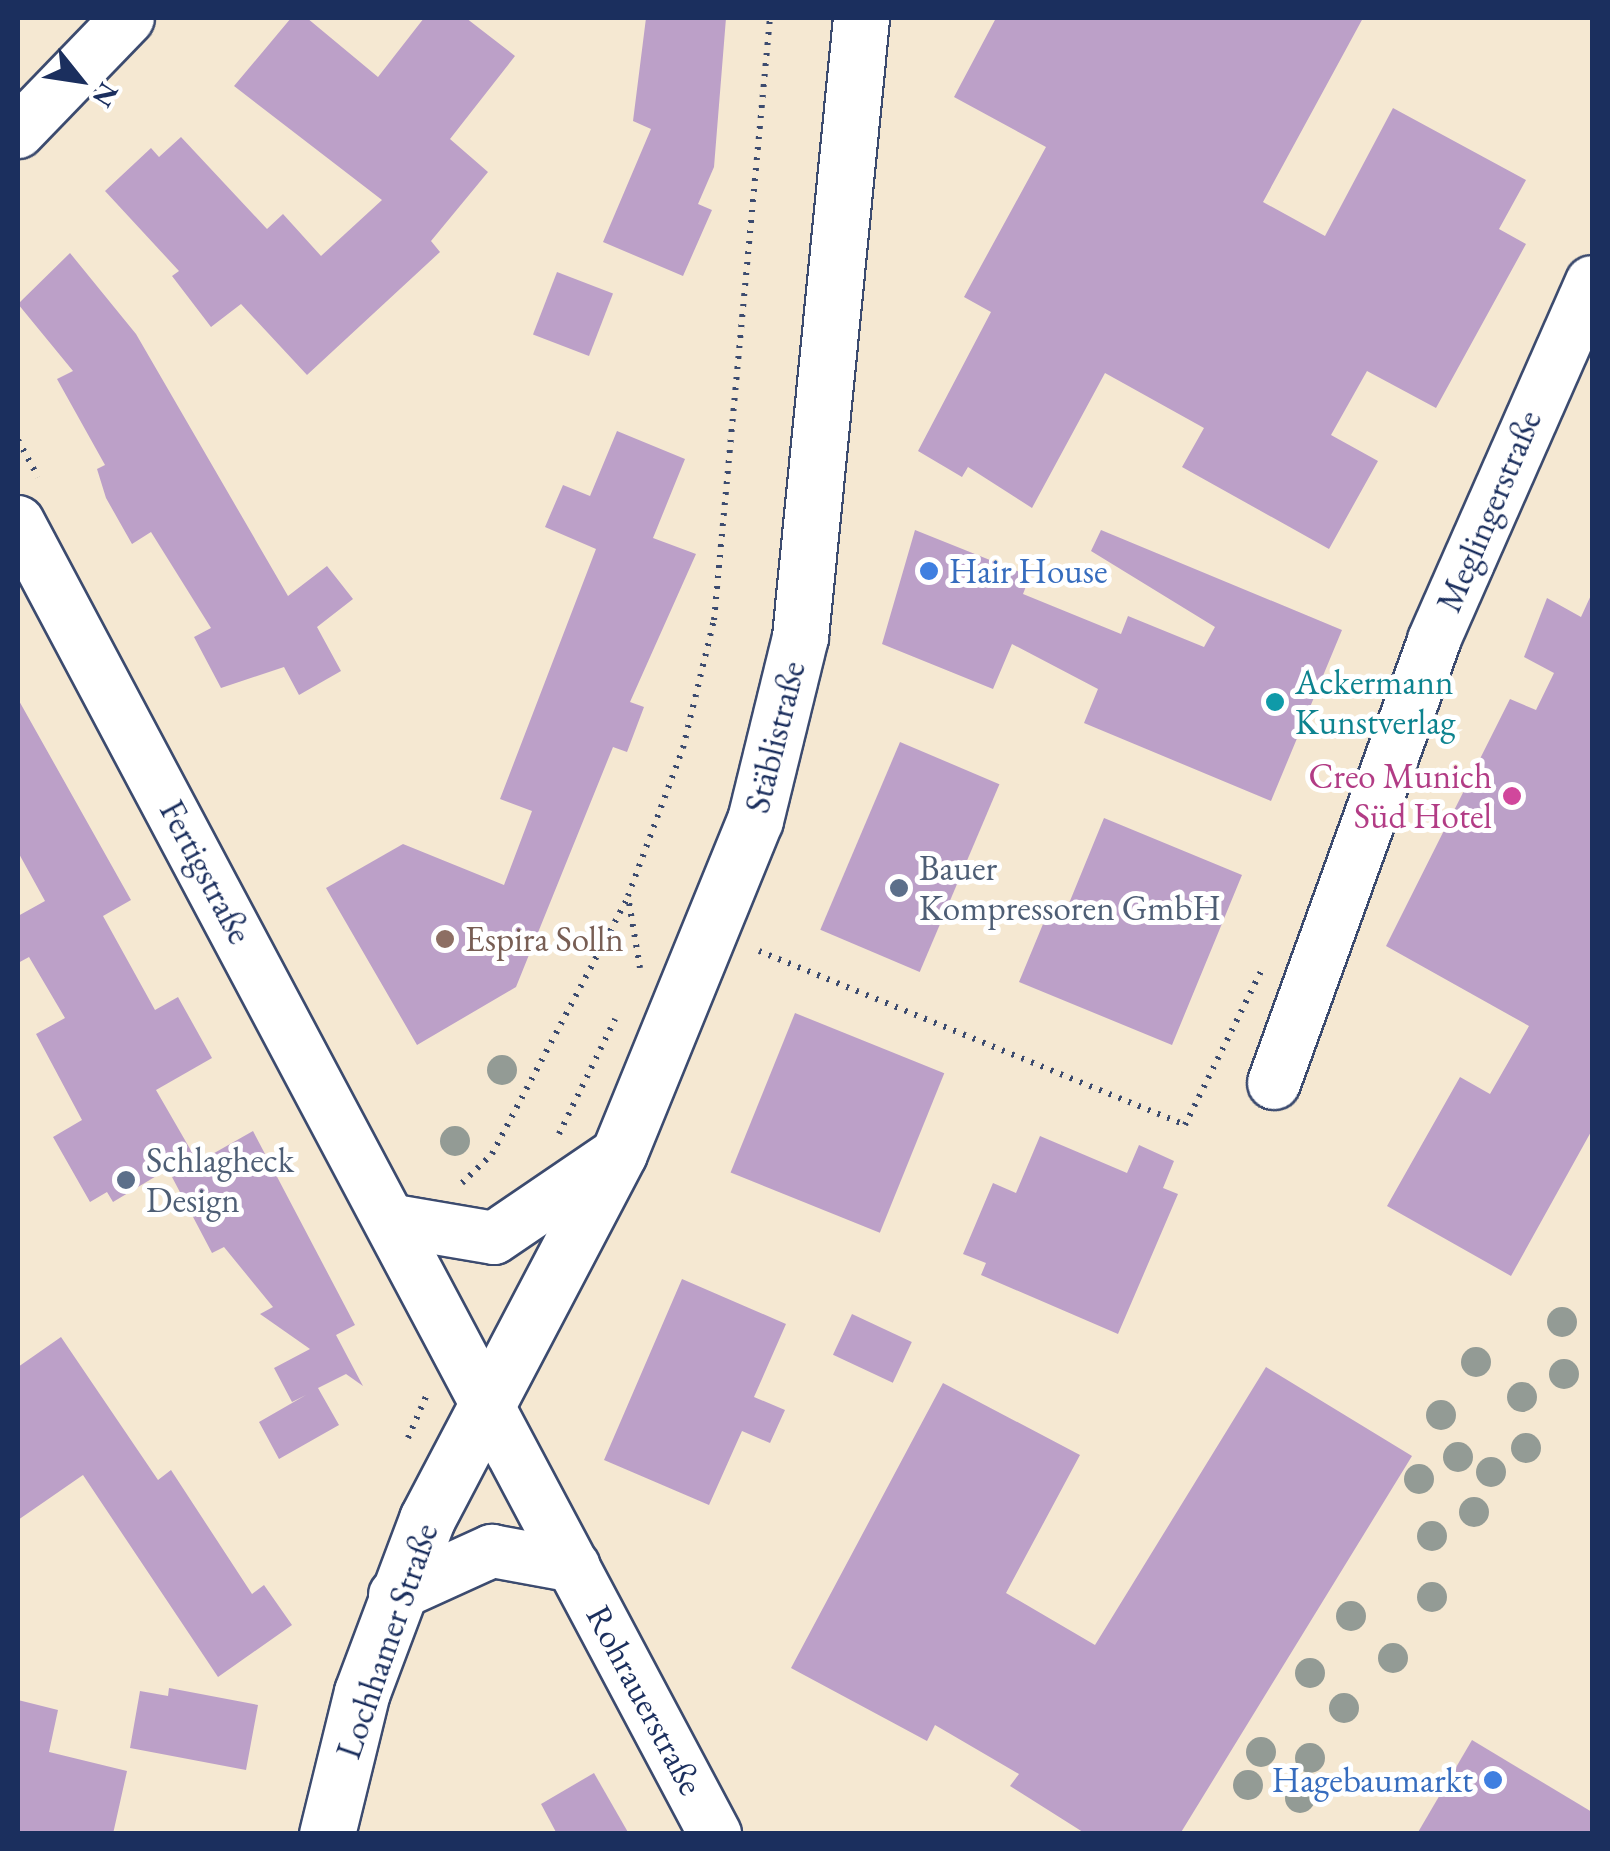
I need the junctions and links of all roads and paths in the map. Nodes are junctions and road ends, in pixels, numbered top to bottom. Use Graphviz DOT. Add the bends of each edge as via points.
graph roads {
  1 [pos="128,18"];
  2 [pos="770,18"];
  3 [pos="861,18"];
  4 [pos="18,132"];
  5 [pos="1592,282"];
  6 [pos="18,522"];
  7 [pos="628,896"];
  8 [pos="759,951"];
  9 [pos="1306,980"];
  10 [pos="632,986"];
  11 [pos="623,1002"];
  12 [pos="1274,1083"];
  13 [pos="549,1153"];
  14 [pos="619,1153"];
  15 [pos="447,1198"];
  16 [pos="394,1221"];
  17 [pos="490,1402"];
  18 [pos="574,1566"];
  19 [pos="396,1594"];
  20 [pos="328,1834"];
  21 [pos="716,1834"];
  1 -- 4 [label="street"];
  2 -- 7 [label="path" via="714,620 683,748"];
  3 -- 14 [label="main road, Stäblistraße" via="800,637 755,820"];
  5 -- 9 [label="street, Meglingerstraße" via="1434,640"];
  6 -- 16 [label="street, Fertigstraße"];
  7 -- 10 [label="path" via="640,969"];
  7 -- 15 [label="path" via="492,1154"];
  8 -- 9 [label="path" via="1185,1126 1258,970"];
  9 -- 12 [label="street, Meglingerstraße"];
  11 -- 13 [label="path"];
  14 -- 16 [label="street" via="494,1238"];
  14 -- 17 [label="main road, Stäblistraße"];
  16 -- 17 [label="street, Fertigstraße"];
  17 -- 18 [label="street, Rohrauerstraße"];
  17 -- 19 [label="main road, Lochhamer Straße"];
  18 -- 19 [label="street, Rohrauerstraße" via="492,1552"];
  18 -- 21 [label="street, Rohrauerstraße"];
  19 -- 20 [label="main road, Lochhamer Straße"];
}
